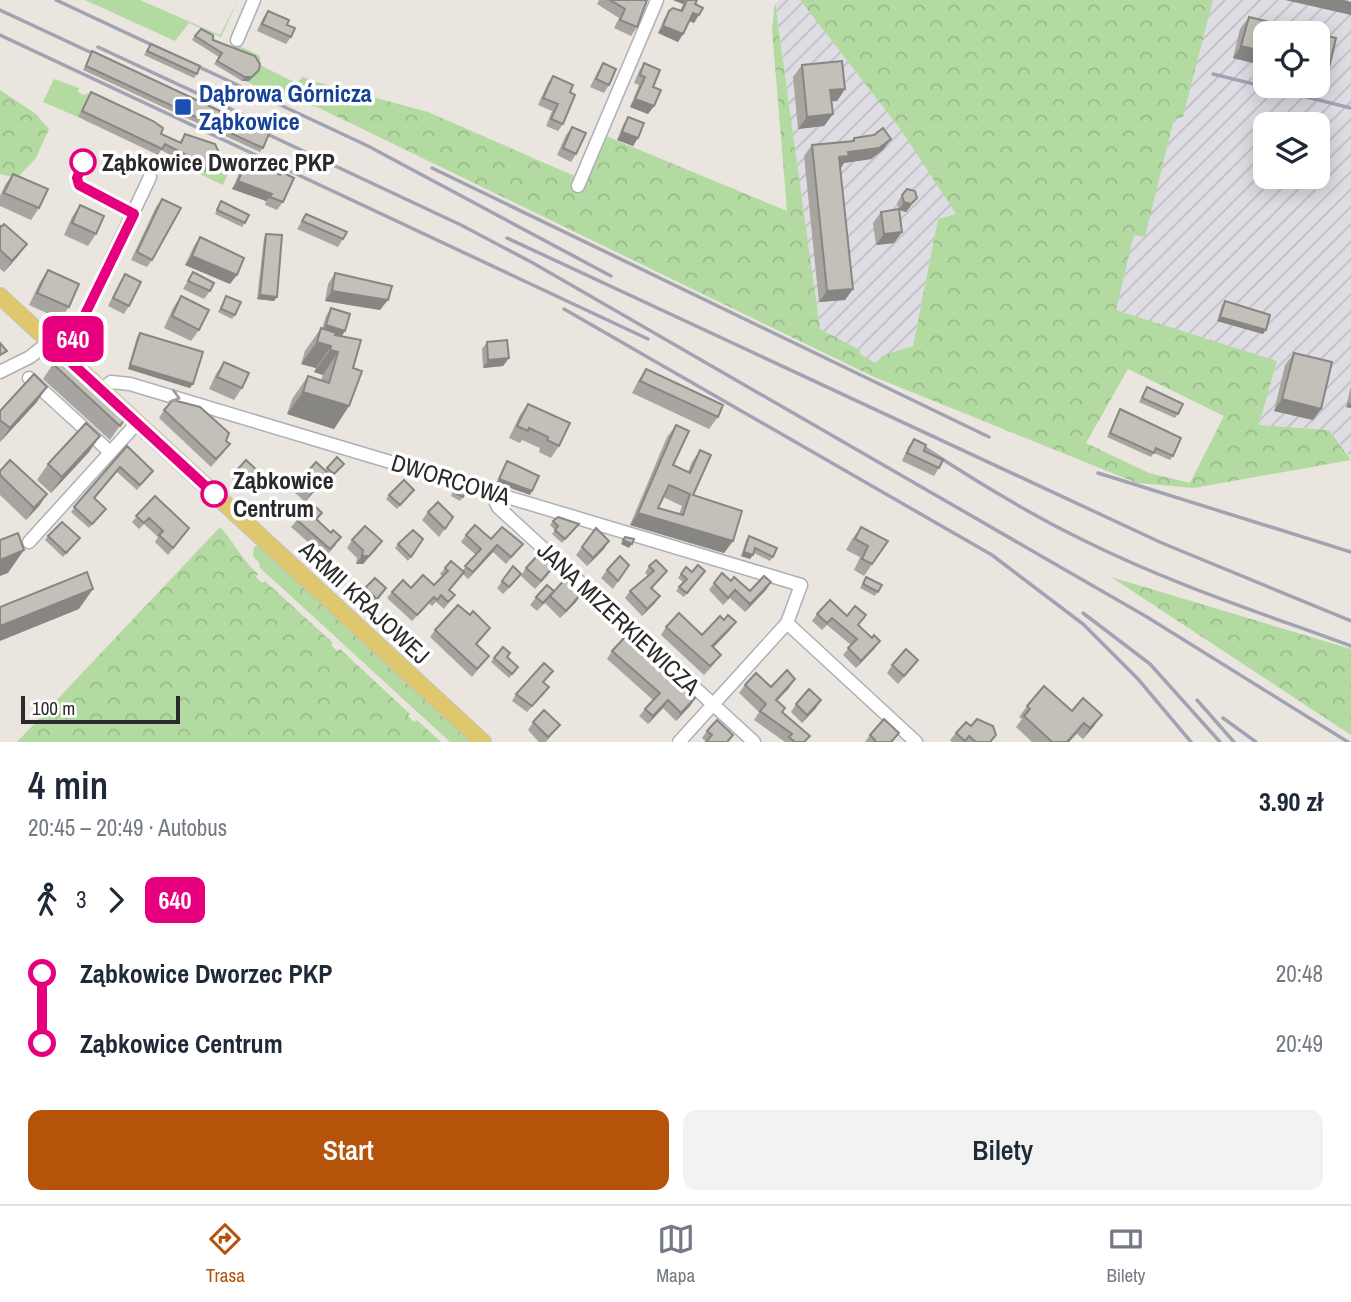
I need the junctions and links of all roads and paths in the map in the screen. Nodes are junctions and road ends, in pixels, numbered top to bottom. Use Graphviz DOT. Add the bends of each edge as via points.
graph roads {
  1 [pos="254,0"];
  2 [pos="657,0"];
  3 [pos="237,40"];
  4 [pos="150,177"];
  5 [pos="578,186"];
  6 [pos="0,296"];
  7 [pos="49,342"];
  8 [pos="62,354"];
  9 [pos="0,372"];
  10 [pos="29,378"];
  11 [pos="105,386"];
  12 [pos="137,423"];
  13 [pos="110,452"];
  14 [pos="490,490"];
  15 [pos="29,542"];
  16 [pos="788,623"];
  17 [pos="713,705"];
  18 [pos="483,742"];
  19 [pos="679,742"];
  20 [pos="754,742"];
  21 [pos="916,742"];
  1 -- 3 [label="street"];
  2 -- 5 [label="street"];
  4 -- 8 [label="street"];
  6 -- 7 [label="main road, ARMII KRAJOWEJ"];
  7 -- 8 [label="main road, ARMII KRAJOWEJ"];
  7 -- 9 [label="street"];
  8 -- 11 [label="main road, ARMII KRAJOWEJ"];
  10 -- 13 [label="street"];
  11 -- 12 [label="main road, ARMII KRAJOWEJ"];
  11 -- 14 [label="street, DWORCOWA, one-way" via="130,384"];
  12 -- 13 [label="street"];
  12 -- 18 [label="main road, ARMII KRAJOWEJ"];
  13 -- 15 [label="street"];
  14 -- 16 [label="street, DWORCOWA" via="801,585"];
  14 -- 17 [label="street, JANA MIZERKIEWICZA" via="498,507"];
  16 -- 17 [label="street"];
  16 -- 21 [label="street"];
  17 -- 19 [label="street"];
  17 -- 20 [label="street, JANA MIZERKIEWICZA"];
}
